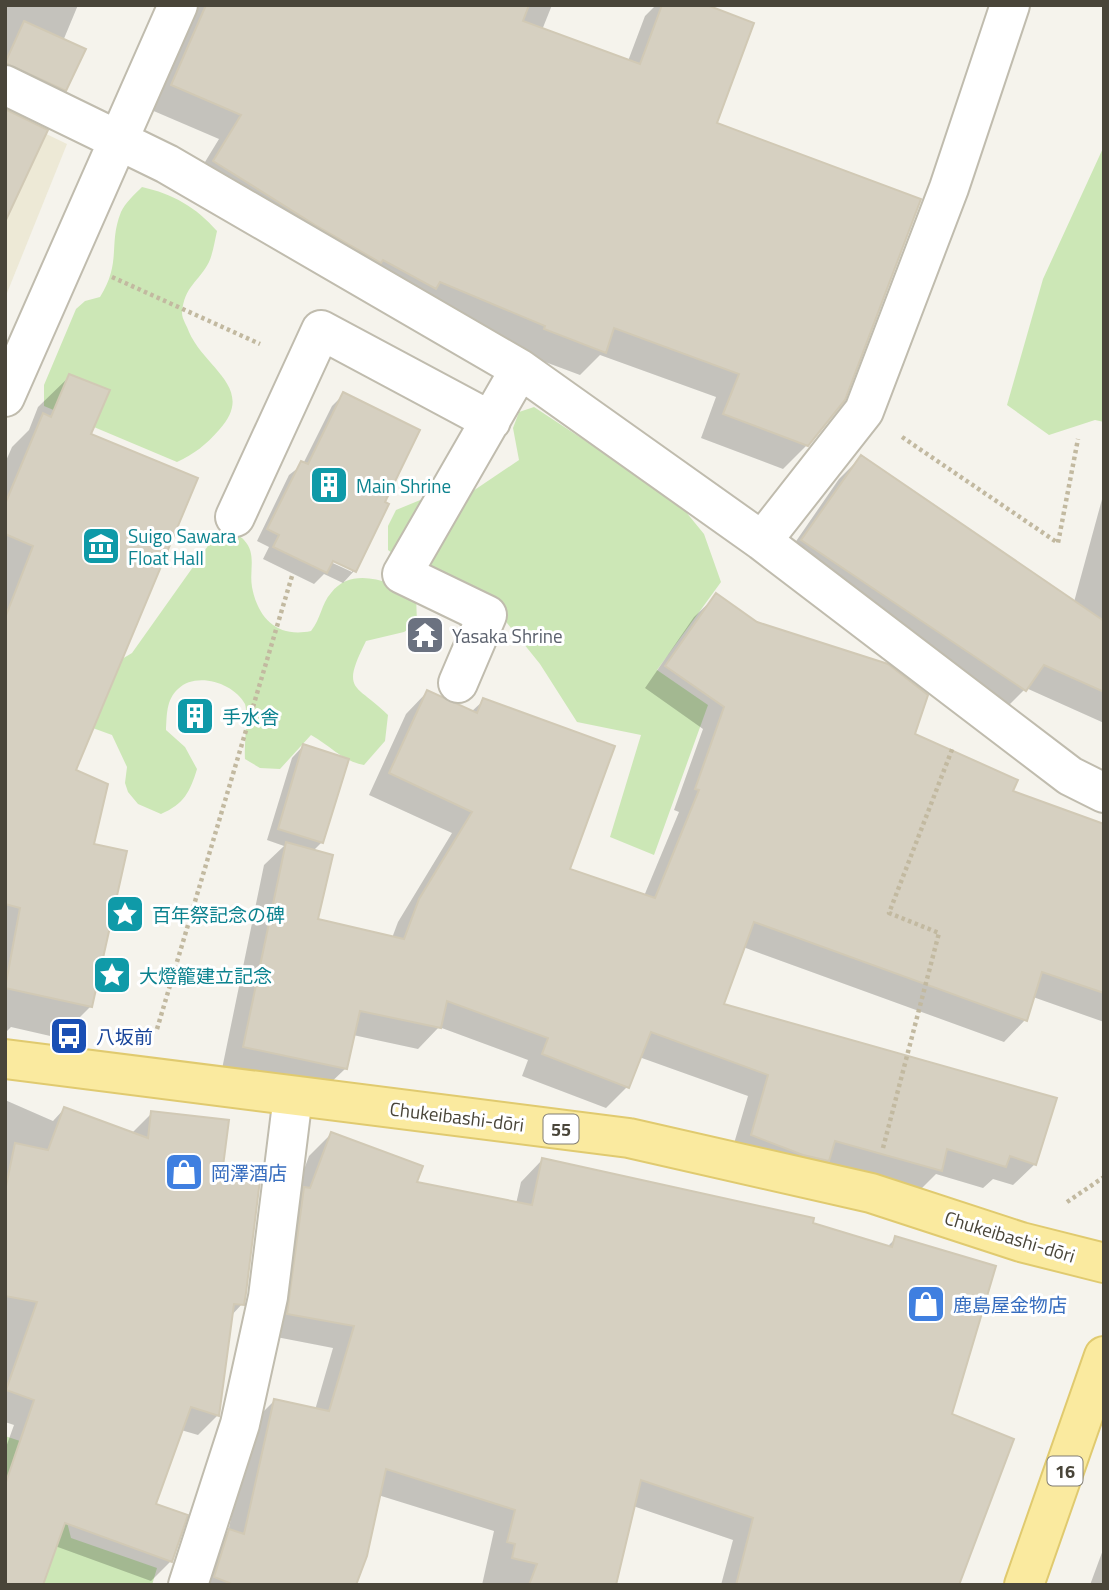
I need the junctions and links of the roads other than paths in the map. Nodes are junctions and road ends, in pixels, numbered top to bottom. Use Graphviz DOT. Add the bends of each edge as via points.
graph roads {
  1 [pos="178,5"];
  2 [pos="1010,5"];
  3 [pos="5,85"];
  4 [pos="119,140"];
  5 [pos="520,369"];
  6 [pos="5,397"];
  7 [pos="491,421"];
  8 [pos="235,517"];
  9 [pos="762,541"];
  10 [pos="458,683"];
  11 [pos="1104,793"];
  12 [pos="5,1059"];
  13 [pos="293,1096"];
  14 [pos="1104,1263"];
  15 [pos="1104,1356"];
  16 [pos="188,1585"];
  17 [pos="1024,1585"];
  1 -- 4 [label="street"];
  2 -- 9 [label="street" via="948,188 864,411"];
  3 -- 4 [label="street"];
  4 -- 5 [label="street"];
  4 -- 6 [label="street"];
  5 -- 7 [label="street"];
  5 -- 9 [label="street"];
  7 -- 8 [label="street" via="321,330"];
  7 -- 10 [label="street" via="402,574 487,615"];
  9 -- 11 [label="street" via="1070,776"];
  12 -- 13 [label="main road, Chukeibashi-dōri / 55"];
  13 -- 14 [label="main road, Chukeibashi-dōri / 55" via="629,1138 871,1193 1021,1242"];
  13 -- 16 [label="street" via="268,1297 240,1424"];
  15 -- 17 [label="main road, 16"];
}
